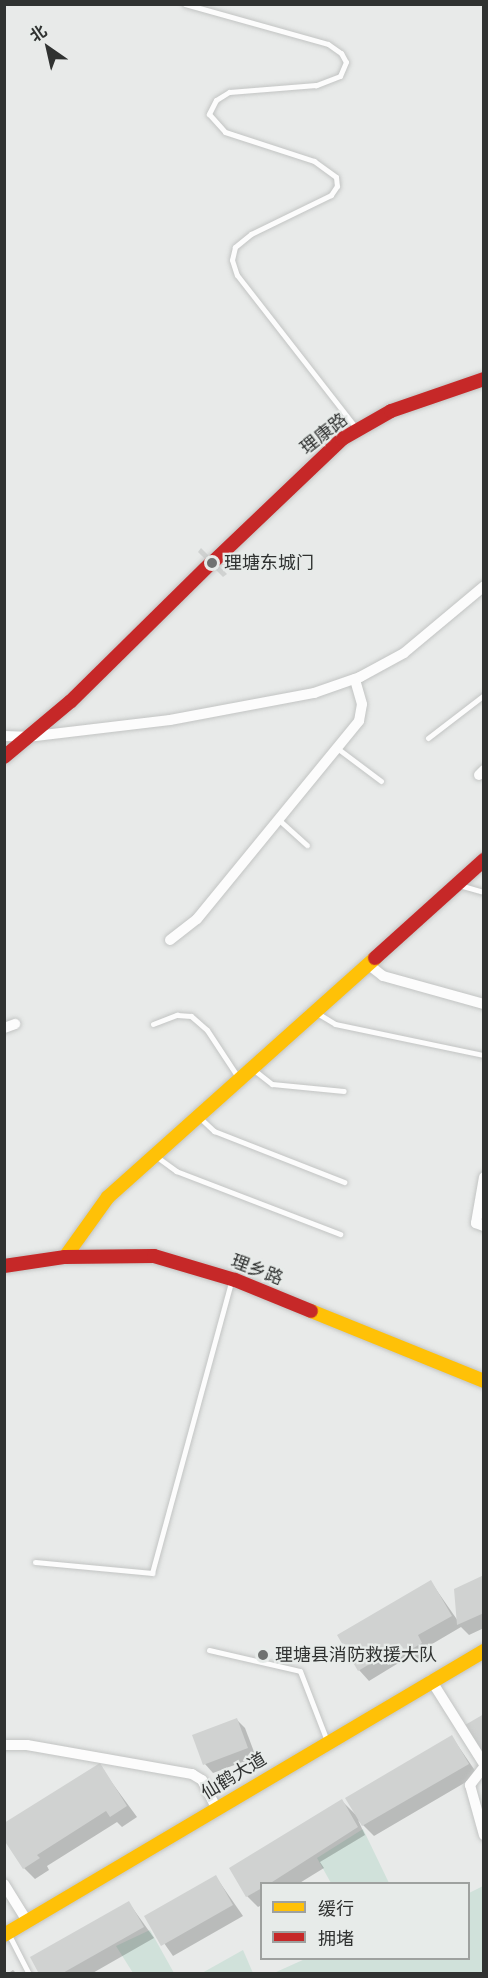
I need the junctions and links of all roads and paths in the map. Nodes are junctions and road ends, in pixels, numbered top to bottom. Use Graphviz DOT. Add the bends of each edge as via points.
graph roads {
  1 [pos="185,4"];
  2 [pos="483,379"];
  3 [pos="357,429"];
  4 [pos="483,586"];
  5 [pos="355,679"];
  6 [pos="483,695"];
  7 [pos="4,736"];
  8 [pos="27,737"];
  9 [pos="428,738"];
  10 [pos="337,748"];
  11 [pos="4,757"];
  12 [pos="381,782"];
  13 [pos="278,819"];
  14 [pos="307,845"];
  15 [pos="483,860"];
  16 [pos="457,885"];
  17 [pos="483,892"];
  18 [pos="170,940"];
  19 [pos="369,965"];
  20 [pos="483,1004"];
  21 [pos="317,1013"];
  22 [pos="153,1024"];
  23 [pos="483,1055"];
  24 [pos="254,1070"];
  25 [pos="241,1081"];
  26 [pos="344,1091"];
  27 [pos="200,1117"];
  28 [pos="155,1155"];
  29 [pos="483,1177"];
  30 [pos="344,1182"];
  31 [pos="483,1226"];
  32 [pos="340,1234"];
  33 [pos="65,1257"];
  34 [pos="4,1266"];
  35 [pos="232,1279"];
  36 [pos="483,1381"];
  37 [pos="35,1562"];
  38 [pos="209,1650"];
  39 [pos="483,1651"];
  40 [pos="431,1680"];
  41 [pos="327,1741"];
  42 [pos="4,1745"];
  43 [pos="483,1765"];
  44 [pos="216,1808"];
  45 [pos="483,1835"];
  46 [pos="4,1884"];
  47 [pos="27,1921"];
  48 [pos="6,1934"];
  49 [pos="29,1974"];
  1 -- 3 [label="lane" via="328,44 346,62 340,76 316,85 229,92 216,100 209,114 225,132 315,161 336,177 337,186 331,195 251,234 235,247 232,260 237,274"];
  2 -- 3 [label="main road, 理康路" via="391,411"];
  3 -- 8 [label="main road, 理康路" via="313,464 71,700"];
  4 -- 5 [label="street" via="404,653"];
  5 -- 8 [label="street" via="314,693 240,708"];
  5 -- 10 [label="street" via="362,714"];
  6 -- 9 [label="lane"];
  7 -- 8 [label="street"];
  8 -- 11 [label="main road, 理康路"];
  10 -- 12 [label="lane"];
  10 -- 13 [label="street"];
  13 -- 14 [label="lane"];
  13 -- 18 [label="street" via="197,919"];
  15 -- 16 [label="main road"];
  16 -- 17 [label="lane"];
  16 -- 19 [label="main road"];
  19 -- 20 [label="street" via="383,976"];
  19 -- 21 [label="main road"];
  21 -- 23 [label="lane" via="335,1024"];
  21 -- 24 [label="main road"];
  22 -- 25 [label="lane" via="181,1014 196,1020"];
  24 -- 25 [label="main road"];
  24 -- 26 [label="lane" via="272,1084"];
  25 -- 27 [label="main road"];
  27 -- 28 [label="main road"];
  27 -- 30 [label="lane" via="214,1131"];
  28 -- 32 [label="lane" via="176,1171"];
  28 -- 33 [label="main road" via="96,1208"];
  29 -- 31 [label="street" via="476,1223"];
  33 -- 34 [label="main road, 理乡路"];
  33 -- 35 [label="main road, 理乡路" via="154,1256"];
  35 -- 36 [label="main road, 理乡路"];
  35 -- 37 [label="lane" via="152,1573"];
  38 -- 41 [label="lane" via="300,1671"];
  39 -- 40 [label="main road, 仙鹤大道"];
  40 -- 41 [label="main road, 仙鹤大道"];
  40 -- 43 [label="street"];
  41 -- 44 [label="main road, 仙鹤大道"];
  42 -- 44 [label="street" via="27,1745 192,1774 201,1780"];
  43 -- 45 [label="street" via="470,1785"];
  44 -- 47 [label="main road, 仙鹤大道"];
  46 -- 47 [label="street"];
  47 -- 48 [label="main road, 仙鹤大道"];
  48 -- 49 [label="lane"];
}
